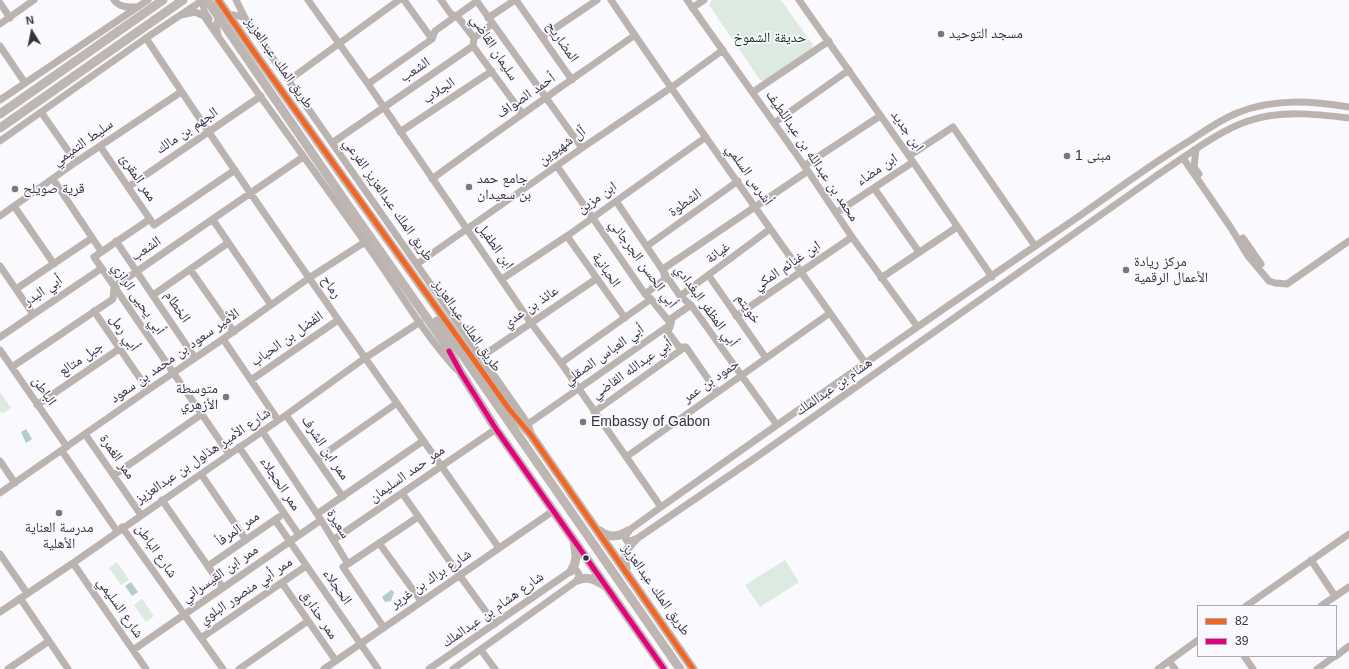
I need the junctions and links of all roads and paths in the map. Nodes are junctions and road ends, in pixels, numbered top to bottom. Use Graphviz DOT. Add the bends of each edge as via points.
graph roads {
  1 [pos="34,0"];
  2 [pos="114,0"];
  3 [pos="148,0"];
  4 [pos="163,0"];
  5 [pos="183,0"];
  6 [pos="207,0"];
  7 [pos="218,0"];
  8 [pos="230,0"];
  9 [pos="236,0"];
  10 [pos="308,0"];
  11 [pos="399,0"];
  12 [pos="404,0"];
  13 [pos="441,0"];
  14 [pos="513,0"];
  15 [pos="516,0"];
  16 [pos="597,0"];
  17 [pos="611,0"];
  18 [pos="687,0"];
  19 [pos="704,0"];
  20 [pos="799,0"];
  21 [pos="200,1"];
  22 [pos="476,1"];
  23 [pos="0,3"];
  24 [pos="138,7"];
  25 [pos="692,8"];
  26 [pos="181,15"];
  27 [pos="457,16"];
  28 [pos="10,18"];
  29 [pos="245,18"];
  30 [pos="490,21"];
  31 [pos="0,24"];
  32 [pos="634,34"];
  33 [pos="542,37"];
  34 [pos="146,38"];
  35 [pos="474,38"];
  36 [pos="219,39"];
  37 [pos="432,40"];
  38 [pos="829,41"];
  39 [pos="338,43"];
  40 [pos="0,46"];
  41 [pos="474,46"];
  42 [pos="723,50"];
  43 [pos="849,70"];
  44 [pos="492,71"];
  45 [pos="289,80"];
  46 [pos="572,80"];
  47 [pos="25,83"];
  48 [pos="368,84"];
  49 [pos="672,87"];
  50 [pos="181,92"];
  51 [pos="753,92"];
  52 [pos="261,96"];
  53 [pos="546,98"];
  54 [pos="0,100"];
  55 [pos="383,107"];
  56 [pos="1349,107"];
  57 [pos="41,112"];
  58 [pos="0,114"];
  59 [pos="522,114"];
  60 [pos="880,116"];
  61 [pos="1349,118"];
  62 [pos="774,123"];
  63 [pos="0,128"];
  64 [pos="208,132"];
  65 [pos="400,132"];
  66 [pos="706,137"];
  67 [pos="0,141"];
  68 [pos="332,143"];
  69 [pos="100,146"];
  70 [pos="582,148"];
  71 [pos="1196,149"];
  72 [pos="303,157"];
  73 [pos="1183,158"];
  74 [pos="911,159"];
  75 [pos="76,162"];
  76 [pos="557,166"];
  77 [pos="1149,167"];
  78 [pos="806,168"];
  79 [pos="235,170"];
  80 [pos="1156,176"];
  81 [pos="432,179"];
  82 [pos="53,180"];
  83 [pos="738,181"];
  84 [pos="128,187"];
  85 [pos="874,188"];
  86 [pos="252,193"];
  87 [pos="616,201"];
  88 [pos="14,206"];
  89 [pos="755,207"];
  90 [pos="836,213"];
  91 [pos="0,216"];
  92 [pos="593,217"];
  93 [pos="213,220"];
  94 [pos="152,222"];
  95 [pos="1068,224"];
  96 [pos="957,227"];
  97 [pos="467,230"];
  98 [pos="770,230"];
  99 [pos="1075,234"];
  100 [pos="567,236"];
  101 [pos="852,237"];
  102 [pos="92,238"];
  103 [pos="1349,238"];
  104 [pos="116,241"];
  105 [pos="1349,241"];
  106 [pos="365,242"];
  107 [pos="228,243"];
  108 [pos="647,246"];
  109 [pos="1035,246"];
  110 [pos="101,252"];
  111 [pos="919,252"];
  112 [pos="54,264"];
  113 [pos="417,264"];
  114 [pos="0,266"];
  115 [pos="102,268"];
  116 [pos="190,269"];
  117 [pos="663,269"];
  118 [pos="137,271"];
  119 [pos="802,271"];
  120 [pos="709,276"];
  121 [pos="309,278"];
  122 [pos="882,278"];
  123 [pos="990,278"];
  124 [pos="502,279"];
  125 [pos="596,279"];
  126 [pos="404,282"];
  127 [pos="114,287"];
  128 [pos="16,289"];
  129 [pos="995,290"];
  130 [pos="645,294"];
  131 [pos="153,295"];
  132 [pos="680,296"];
  133 [pos="431,299"];
  134 [pos="652,299"];
  135 [pos="271,305"];
  136 [pos="691,305"];
  137 [pos="94,311"];
  138 [pos="830,313"];
  139 [pos="33,314"];
  140 [pos="736,316"];
  141 [pos="625,318"];
  142 [pos="338,320"];
  143 [pos="420,322"];
  144 [pos="531,323"];
  145 [pos="671,324"];
  146 [pos="915,328"];
  147 [pos="234,332"];
  148 [pos="0,337"];
  149 [pos="223,339"];
  150 [pos="921,342"];
  151 [pos="686,347"];
  152 [pos="457,348"];
  153 [pos="119,349"];
  154 [pos="0,350"];
  155 [pos="481,357"];
  156 [pos="195,358"];
  157 [pos="365,358"];
  158 [pos="766,358"];
  159 [pos="561,363"];
  160 [pos="866,364"];
  161 [pos="12,367"];
  162 [pos="173,373"];
  163 [pos="460,373"];
  164 [pos="741,376"];
  165 [pos="251,380"];
  166 [pos="578,388"];
  167 [pos="148,390"];
  168 [pos="717,392"];
  169 [pos="397,404"];
  170 [pos="37,405"];
  171 [pos="594,412"];
  172 [pos="202,414"];
  173 [pos="286,415"];
  174 [pos="278,420"];
  175 [pos="528,424"];
  176 [pos="777,425"];
  177 [pos="496,429"];
  178 [pos="262,432"];
  179 [pos="85,434"];
  180 [pos="531,435"];
  181 [pos="423,441"];
  182 [pos="239,447"];
  183 [pos="64,449"];
  184 [pos="229,454"];
  185 [pos="626,457"];
  186 [pos="317,459"];
  187 [pos="0,461"];
  188 [pos="442,466"];
  189 [pos="201,474"];
  190 [pos="114,475"];
  191 [pos="15,483"];
  192 [pos="0,493"];
  193 [pos="402,493"];
  194 [pos="343,497"];
  195 [pos="162,500"];
  196 [pos="661,507"];
  197 [pos="553,510"];
  198 [pos="284,514"];
  199 [pos="141,515"];
  200 [pos="319,517"];
  201 [pos="418,517"];
  202 [pos="275,520"];
  203 [pos="595,527"];
  204 [pos="120,529"];
  205 [pos="628,531"];
  206 [pos="1349,534"];
  207 [pos="299,535"];
  208 [pos="246,540"];
  209 [pos="333,540"];
  210 [pos="574,540"];
  211 [pos="634,540"];
  212 [pos="290,541"];
  213 [pos="379,543"];
  214 [pos="499,548"];
  215 [pos="0,554"];
  216 [pos="1311,560"];
  217 [pos="73,563"];
  218 [pos="348,564"];
  219 [pos="208,566"];
  220 [pos="306,566"];
  221 [pos="571,571"];
  222 [pos="627,572"];
  223 [pos="460,576"];
  224 [pos="578,580"];
  225 [pos="282,583"];
  226 [pos="608,587"];
  227 [pos="1349,587"];
  228 [pos="223,588"];
  229 [pos="27,593"];
  230 [pos="1335,596"];
  231 [pos="20,598"];
  232 [pos="421,601"];
  233 [pos="1247,605"];
  234 [pos="1322,605"];
  235 [pos="0,611"];
  236 [pos="185,614"];
  237 [pos="308,621"];
  238 [pos="495,624"];
  239 [pos="384,628"];
  240 [pos="201,638"];
  241 [pos="49,641"];
  242 [pos="1197,641"];
  243 [pos="361,644"];
  244 [pos="1349,646"];
  245 [pos="133,650"];
  246 [pos="482,650"];
  247 [pos="1337,655"];
  248 [pos="1247,657"];
  249 [pos="1335,657"];
  250 [pos="336,661"];
  251 [pos="1169,661"];
  252 [pos="145,668"];
  253 [pos="1160,668"];
  254 [pos="8,669"];
  255 [pos="68,669"];
  256 [pos="223,669"];
  257 [pos="239,669"];
  258 [pos="324,669"];
  259 [pos="378,669"];
  260 [pos="429,669"];
  261 [pos="453,669"];
  262 [pos="495,669"];
  263 [pos="664,669"];
  264 [pos="680,669"];
  265 [pos="693,669"];
  266 [pos="1175,669"];
  267 [pos="1253,669"];
  268 [pos="1317,669"];
  1 -- 28 [label="street"];
  2 -- 24 [label="street" via="124,7"];
  3 -- 24 [label="street"];
  4 -- 58 [label="main road"];
  5 -- 63 [label="main road"];
  6 -- 126 [label="main road, طريق الملك عبدالعزيز, bridge"];
  7 -- 133 [label="main road, طريق الملك عبدالعزيز, bridge"];
  8 -- 29 [label="street"];
  9 -- 29 [label="street, طريق الملك عبدالعزيز الفرعي"];
  10 -- 39 [label="street, ابن الطفيل"];
  11 -- 39 [label="street"];
  12 -- 37 [label="street"];
  13 -- 27 [label="street, سليمان القاضي" via="451,14"];
  14 -- 30 [label="street"];
  15 -- 33 [label="street, المضاريح"];
  16 -- 33 [label="street"];
  17 -- 32 [label="street, أشرس السلمي"];
  18 -- 25 [label="street, محمد بن عبدالله بن عبداللطيف"];
  19 -- 25 [label="street"];
  20 -- 38 [label="street, ابن جديد"];
  21 -- 26 [label="street"];
  21 -- 36 [label="street"];
  22 -- 27 [label="street"];
  22 -- 30 [label="street, سليمان القاضي"];
  23 -- 28 [label="street"];
  24 -- 47 [label="street"];
  25 -- 42 [label="street, محمد بن عبدالله بن عبداللطيف"];
  26 -- 34 [label="street"];
  26 -- 36 [label="street" via="195,12 204,16"];
  27 -- 35 [label="street, سليمان القاضي"];
  27 -- 37 [label="street" via="435,31"];
  28 -- 31 [label="street"];
  29 -- 36 [label="street" via="230,13 219,18"];
  29 -- 45 [label="street, طريق الملك عبدالعزيز الفرعي"];
  30 -- 35 [label="street"];
  30 -- 53 [label="street, سليمان القاضي"];
  32 -- 46 [label="street, أحمد الصواف"];
  32 -- 49 [label="street, أشرس السلمي"];
  33 -- 46 [label="street, المضاريح"];
  34 -- 50 [label="street, رماح"];
  34 -- 57 [label="street"];
  35 -- 41 [label="street, سليمان القاضي"];
  36 -- 52 [label="street"];
  37 -- 48 [label="street"];
  38 -- 43 [label="street, ابن جديد"];
  38 -- 51 [label="street"];
  39 -- 45 [label="street"];
  39 -- 48 [label="street, ابن الطفيل"];
  40 -- 47 [label="street"];
  41 -- 44 [label="street, سليمان القاضي"];
  41 -- 55 [label="street, الشعب"];
  42 -- 49 [label="street, آل شهيوين"];
  42 -- 51 [label="street, محمد بن عبدالله بن عبداللطيف"];
  43 -- 60 [label="street, ابن جديد"];
  43 -- 62 [label="street"];
  44 -- 59 [label="street, سليمان القاضي"];
  44 -- 65 [label="street, الجلاب"];
  45 -- 68 [label="street, طريق الملك عبدالعزيز الفرعي"];
  46 -- 53 [label="street, أحمد الصواف"];
  47 -- 54 [label="street"];
  48 -- 55 [label="street, ابن الطفيل"];
  49 -- 66 [label="street, أشرس السلمي"];
  49 -- 70 [label="street, آل شهيوين"];
  50 -- 64 [label="street, رماح"];
  50 -- 69 [label="street, سليط التميمي"];
  51 -- 62 [label="street, محمد بن عبدالله بن عبداللطيف"];
  52 -- 64 [label="street, الجهم بن مالك"];
  52 -- 72 [label="street"];
  53 -- 59 [label="street, أحمد الصواف"];
  53 -- 70 [label="street, سليمان القاضي"];
  55 -- 65 [label="street, ابن الطفيل"];
  55 -- 68 [label="street, الشعب"];
  56 -- 77 [label="street, هشام بن عبدالملك" via="1290,102 1251,108 1222,120"];
  57 -- 67 [label="street"];
  57 -- 75 [label="street"];
  59 -- 81 [label="street, أحمد الصواف"];
  60 -- 74 [label="street, ابن جديد"];
  60 -- 78 [label="street"];
  61 -- 71 [label="street, هشام بن عبدالملك" via="1299,114 1265,117 1237,125"];
  62 -- 78 [label="street, محمد بن عبدالله بن عبداللطيف"];
  64 -- 79 [label="street, رماح"];
  64 -- 84 [label="street, الجهم بن مالك"];
  65 -- 81 [label="street, ابن الطفيل"];
  66 -- 83 [label="street, أشرس السلمي"];
  66 -- 87 [label="street, ابن مزين"];
  68 -- 113 [label="street, طريق الملك عبدالعزيز الفرعي"];
  69 -- 75 [label="street, سليط التميمي"];
  69 -- 84 [label="street, ممر المقرئ"];
  70 -- 76 [label="street, آل شهيوين"];
  71 -- 73 [label="street, هشام بن عبدالملك"];
  71 -- 103 [label="street" via="1194,167 1268,276 1282,280 1296,276"];
  72 -- 86 [label="street, الشعب"];
  72 -- 106 [label="street"];
  73 -- 80 [label="street, هشام بن عبدالملك"];
  73 -- 105 [label="street" via="1248,256 1269,281 1287,284 1294,281"];
  74 -- 85 [label="street, ابن مضاء"];
  74 -- 96 [label="street, ابن جديد"];
  74 -- 109 [label="street, ابن مضاء" via="953,127"];
  75 -- 82 [label="street, سليط التميمي"];
  76 -- 92 [label="street, أبي الحسن الجرجاني"];
  76 -- 97 [label="street, آل شهيوين"];
  77 -- 80 [label="street"];
  77 -- 95 [label="street, هشام بن عبدالملك"];
  78 -- 89 [label="street"];
  78 -- 90 [label="street, محمد بن عبدالله بن عبداللطيف"];
  79 -- 86 [label="street, رماح"];
  79 -- 94 [label="street"];
  80 -- 99 [label="street, هشام بن عبدالملك"];
  81 -- 97 [label="street, ابن الطفيل"];
  82 -- 88 [label="street, سليط التميمي"];
  82 -- 102 [label="street"];
  83 -- 89 [label="street, أشرس السلمي"];
  83 -- 108 [label="street, الشطوة"];
  84 -- 94 [label="street, ممر المقرئ"];
  85 -- 90 [label="street, ابن مضاء"];
  85 -- 111 [label="street"];
  86 -- 93 [label="street, الشعب"];
  86 -- 121 [label="street, رماح"];
  87 -- 92 [label="street, ابن مزين"];
  87 -- 108 [label="street, أبي المظفر البغدادي"];
  88 -- 91 [label="street, سليط التميمي"];
  88 -- 112 [label="street"];
  89 -- 98 [label="street, أشرس السلمي"];
  89 -- 117 [label="street"];
  90 -- 101 [label="street, محمد بن عبدالله بن عبداللطيف"];
  92 -- 100 [label="street, ابن مزين"];
  92 -- 130 [label="street, أبي الحسن الجرجاني"];
  93 -- 107 [label="street"];
  93 -- 118 [label="street, الشعب"];
  94 -- 104 [label="street"];
  95 -- 99 [label="street"];
  95 -- 109 [label="street, هشام بن عبدالملك"];
  96 -- 111 [label="street"];
  96 -- 123 [label="street, ابن جديد"];
  97 -- 113 [label="street, آل شهيوين"];
  97 -- 124 [label="street, ابن الطفيل"];
  98 -- 119 [label="street, أشرس السلمي"];
  98 -- 120 [label="street, غيانة"];
  99 -- 129 [label="street, هشام بن عبدالملك"];
  100 -- 124 [label="street, ابن مزين"];
  100 -- 125 [label="street, الحبانية"];
  101 -- 119 [label="street, ابن غنائم المكي"];
  101 -- 122 [label="street, محمد بن عبدالله بن عبداللطيف"];
  102 -- 110 [label="street"];
  102 -- 112 [label="street"];
  104 -- 110 [label="street"];
  104 -- 118 [label="street, الخطام"];
  106 -- 121 [label="street, الأمير سعود بن محمد بن سعود"];
  106 -- 143 [label="street"];
  107 -- 116 [label="street"];
  107 -- 135 [label="street"];
  108 -- 117 [label="street, أبي المظفر البغدادي"];
  109 -- 123 [label="street, هشام بن عبدالملك"];
  110 -- 115 [label="street, أبي يحيى الرازي" via="94,257"];
  111 -- 122 [label="street"];
  112 -- 128 [label="street"];
  113 -- 155 [label="street, طريق الملك عبدالعزيز الفرعي"];
  114 -- 128 [label="street"];
  115 -- 127 [label="street, أبي يحيى الرازي"];
  115 -- 139 [label="street, أبي البدر"];
  116 -- 131 [label="street"];
  116 -- 147 [label="street"];
  117 -- 130 [label="street" via="666,279"];
  117 -- 132 [label="street, أبي المظفر البغدادي"];
  118 -- 127 [label="street, الشعب"];
  118 -- 131 [label="street, الخطام"];
  119 -- 138 [label="street, أشرس السلمي"];
  119 -- 140 [label="street, ابن غنائم المكي"];
  120 -- 132 [label="street, غيانة"];
  120 -- 140 [label="street, خويتم"];
  121 -- 135 [label="street, الأمير سعود بن محمد بن سعود"];
  121 -- 142 [label="street, رماح"];
  122 -- 146 [label="street, محمد بن عبدالله بن عبداللطيف"];
  123 -- 129 [label="street, ابن جديد"];
  123 -- 146 [label="street, هشام بن عبدالملك"];
  124 -- 144 [label="street, ابن الطفيل"];
  125 -- 141 [label="street, الحبانية"];
  125 -- 144 [label="street, عائذ بن عدي"];
  126 -- 152 [label="main road" via="426,305"];
  126 -- 163 [label="main road, طريق الملك عبدالعزيز" via="449,351"];
  127 -- 137 [label="street, الشعب" via="113,299"];
  127 -- 162 [label="street, أبي يحيى الرازي"];
  128 -- 139 [label="street"];
  129 -- 150 [label="street, هشام بن عبدالملك"];
  130 -- 134 [label="street, أبي الحسن الجرجاني"];
  131 -- 156 [label="street, الخطام"];
  132 -- 136 [label="street, أبي المظفر البغدادي"];
  133 -- 152 [label="main road" via="434,311"];
  133 -- 180 [label="main road, طريق الملك عبدالعزيز" via="509,409"];
  134 -- 141 [label="street"];
  134 -- 145 [label="street, أبي الحسن الجرجاني"];
  135 -- 147 [label="street, الأمير سعود بن محمد بن سعود"];
  136 -- 145 [label="street, أبي العباس الصقلي" via="672,318"];
  136 -- 164 [label="street, أبي المظفر البغدادي"];
  137 -- 153 [label="street, أبي رمل"];
  137 -- 161 [label="street, الشعب"];
  138 -- 158 [label="street, حمود بن عمر"];
  138 -- 160 [label="street, أشرس السلمي"];
  139 -- 148 [label="street, أبي البدر"];
  140 -- 158 [label="street, خويتم"];
  141 -- 159 [label="street"];
  142 -- 157 [label="street, رماح"];
  142 -- 165 [label="street, الفضل بن الحباب"];
  143 -- 157 [label="street, شارع الأمير هذلول بن عبدالعزيز"];
  143 -- 163 [label="street"];
  144 -- 155 [label="street, عائذ بن عدي"];
  144 -- 159 [label="street, ابن الطفيل"];
  145 -- 151 [label="street, أبي الحسن الجرجاني" via="668,332 679,347"];
  145 -- 166 [label="street, أبي العباس الصقلي"];
  146 -- 150 [label="street, محمد بن عبدالله بن عبداللطيف"];
  146 -- 160 [label="street, هشام بن عبدالملك"];
  147 -- 149 [label="street, الأمير سعود بن محمد بن سعود"];
  149 -- 156 [label="street, الأمير سعود بن محمد بن سعود"];
  149 -- 165 [label="street"];
  150 -- 211 [label="street, هشام بن عبدالملك"];
  151 -- 168 [label="street, أبي الحسن الجرجاني"];
  151 -- 171 [label="street, أبي عبدالله القاضي"];
  152 -- 264 [label="main road"];
  153 -- 167 [label="street, أبي رمل"];
  153 -- 170 [label="street, جبل متالع"];
  154 -- 161 [label="street, الباطن"];
  155 -- 175 [label="street, طريق الملك عبدالعزيز الفرعي"];
  156 -- 162 [label="street, الأمير سعود بن محمد بن سعود"];
  157 -- 169 [label="street, رماح"];
  157 -- 173 [label="street, شارع الأمير هذلول بن عبدالعزيز"];
  158 -- 164 [label="street, حمود بن عمر"];
  159 -- 166 [label="street, ابن الطفيل"];
  160 -- 176 [label="street, هشام بن عبدالملك"];
  161 -- 170 [label="street, الباطن"];
  162 -- 167 [label="street, الأمير سعود بن محمد بن سعود"];
  162 -- 172 [label="street, أبي يحيى الرازي"];
  163 -- 177 [label="main road, طريق الملك عبدالعزيز"];
  164 -- 168 [label="street, حمود بن عمر"];
  164 -- 176 [label="street, أبي المظفر البغدادي"];
  165 -- 174 [label="street"];
  166 -- 171 [label="street, ابن الطفيل"];
  166 -- 175 [label="street, أبي العباس الصقلي"];
  167 -- 179 [label="street, الأمير سعود بن محمد بن سعود"];
  168 -- 185 [label="street, حمود بن عمر"];
  169 -- 181 [label="street, رماح"];
  169 -- 186 [label="street"];
  170 -- 183 [label="street, الباطن"];
  171 -- 185 [label="street, ابن الطفيل"];
  172 -- 184 [label="street, أبي يحيى الرازي"];
  172 -- 190 [label="street"];
  173 -- 174 [label="street, شارع الأمير هذلول بن عبدالعزيز"];
  173 -- 186 [label="street, ممر ابن الشرف"];
  174 -- 178 [label="street, شارع الأمير هذلول بن عبدالعزيز"];
  175 -- 180 [label="street, طريق الملك عبدالعزيز الفرعي"];
  176 -- 196 [label="street, هشام بن عبدالملك"];
  177 -- 188 [label="street, ممر حمد السليمان"];
  177 -- 197 [label="main road, طريق الملك عبدالعزيز"];
  178 -- 182 [label="street, شارع الأمير هذلول بن عبدالعزيز"];
  178 -- 200 [label="street, سعيرة"];
  179 -- 183 [label="street, الأمير سعود بن محمد بن سعود"];
  179 -- 190 [label="street, ممر الغمرة"];
  180 -- 203 [label="main road, طريق الملك عبدالعزيز"];
  181 -- 188 [label="street, رماح"];
  181 -- 194 [label="street, ممر ابن القيسراني"];
  182 -- 184 [label="street, شارع الأمير هذلول بن عبدالعزيز"];
  182 -- 198 [label="street, ممر الحجلاء"];
  183 -- 191 [label="street, الأمير سعود بن محمد بن سعود"];
  183 -- 204 [label="street, الباطن"];
  184 -- 189 [label="street, شارع الأمير هذلول بن عبدالعزيز"];
  185 -- 196 [label="street, ابن الطفيل"];
  186 -- 194 [label="street, ممر ابن الشرف"];
  187 -- 191 [label="street"];
  188 -- 193 [label="street, ممر حمد السليمان"];
  188 -- 214 [label="street, رماح"];
  189 -- 195 [label="street, شارع الأمير هذلول بن عبدالعزيز"];
  189 -- 208 [label="street"];
  190 -- 199 [label="street, ممر الغمرة"];
  191 -- 192 [label="street, الأمير سعود بن محمد بن سعود"];
  193 -- 201 [label="street"];
  193 -- 209 [label="street, ممر حمد السليمان"];
  194 -- 200 [label="street, ممر ابن القيسراني"];
  195 -- 199 [label="street, شارع الأمير هذلول بن عبدالعزيز"];
  195 -- 219 [label="street"];
  196 -- 205 [label="street, هشام بن عبدالملك"];
  197 -- 210 [label="main road, طريق الملك عبدالعزيز"];
  197 -- 214 [label="street, شارع براك بن غرير"];
  198 -- 202 [label="street, ممر المرفأ"];
  198 -- 207 [label="street, ممر الحجلاء"];
  199 -- 204 [label="street, شارع الأمير هذلول بن عبدالعزيز"];
  200 -- 207 [label="street, ممر ابن القيسراني"];
  200 -- 209 [label="street, سعيرة"];
  201 -- 213 [label="street"];
  201 -- 223 [label="street"];
  202 -- 208 [label="street, ممر المرفأ"];
  202 -- 212 [label="street, الحجلاء"];
  203 -- 205 [label="main road" via="610,536 618,536"];
  203 -- 222 [label="main road, طريق الملك عبدالعزيز"];
  204 -- 217 [label="street, شارع الأمير هذلول بن عبدالعزيز"];
  204 -- 236 [label="street, شارع الباطن"];
  205 -- 211 [label="street" via="625,535 626,540"];
  206 -- 216 [label="street"];
  207 -- 212 [label="street, ممر ابن القيسراني"];
  208 -- 219 [label="street, ممر المرفأ"];
  209 -- 218 [label="street, سعيرة"];
  210 -- 221 [label="main road" via="576,564"];
  210 -- 226 [label="main road, طريق الملك عبدالعزيز"];
  211 -- 222 [label="main road" via="624,555"];
  212 -- 220 [label="street, الحجلاء"];
  212 -- 228 [label="street, ممر ابن القيسراني"];
  213 -- 218 [label="street"];
  213 -- 232 [label="street"];
  214 -- 223 [label="street, شارع براك بن غرير"];
  215 -- 229 [label="street"];
  216 -- 230 [label="street"];
  216 -- 233 [label="street"];
  217 -- 229 [label="street, شارع الأمير هذلول بن عبدالعزيز"];
  217 -- 245 [label="street, شارع السليمي"];
  218 -- 239 [label="street, سعيرة" via="343,567"];
  219 -- 228 [label="street"];
  220 -- 225 [label="street, ممر أبي منصور البلوي"];
  220 -- 243 [label="street, الحجلاء"];
  221 -- 224 [label="street" via="578,572"];
  221 -- 238 [label="street, شارع هشام بن عبدالملك"];
  222 -- 265 [label="main road, طريق الملك عبدالعزيز"];
  223 -- 232 [label="street, شارع براك بن غرير"];
  223 -- 238 [label="street"];
  224 -- 226 [label="main road" via="587,578"];
  224 -- 246 [label="street, شارع هشام بن عبدالملك"];
  225 -- 237 [label="street, ممر حذارق"];
  225 -- 240 [label="street, ممر أبي منصور البلوي"];
  226 -- 263 [label="main road, طريق الملك عبدالعزيز"];
  227 -- 230 [label="street"];
  228 -- 236 [label="street, ممر ابن القيسراني"];
  229 -- 231 [label="street, شارع الأمير هذلول بن عبدالعزيز"];
  230 -- 234 [label="street"];
  231 -- 235 [label="street, شارع الأمير هذلول بن عبدالعزيز"];
  231 -- 241 [label="street"];
  232 -- 239 [label="street, شارع براك بن غرير"];
  236 -- 240 [label="street, شارع الباطن"];
  236 -- 245 [label="street, ممر ابن القيسراني"];
  237 -- 250 [label="street, ممر حذارق"];
  237 -- 257 [label="street"];
  238 -- 260 [label="street, شارع هشام بن عبدالملك"];
  239 -- 243 [label="street, شارع براك بن غرير"];
  240 -- 256 [label="street, شارع الباطن"];
  241 -- 254 [label="street"];
  241 -- 255 [label="street"];
  242 -- 251 [label="street"];
  243 -- 250 [label="street, شارع براك بن غرير"];
  243 -- 259 [label="street, الحجلاء"];
  244 -- 247 [label="street"];
  245 -- 252 [label="street, شارع السليمي"];
  246 -- 261 [label="street, شارع هشام بن عبدالملك"];
  246 -- 262 [label="street"];
  248 -- 267 [label="street"];
  249 -- 268 [label="street"];
  250 -- 258 [label="street, شارع براك بن غرير"];
  251 -- 253 [label="street"];
  251 -- 266 [label="street"];
}
